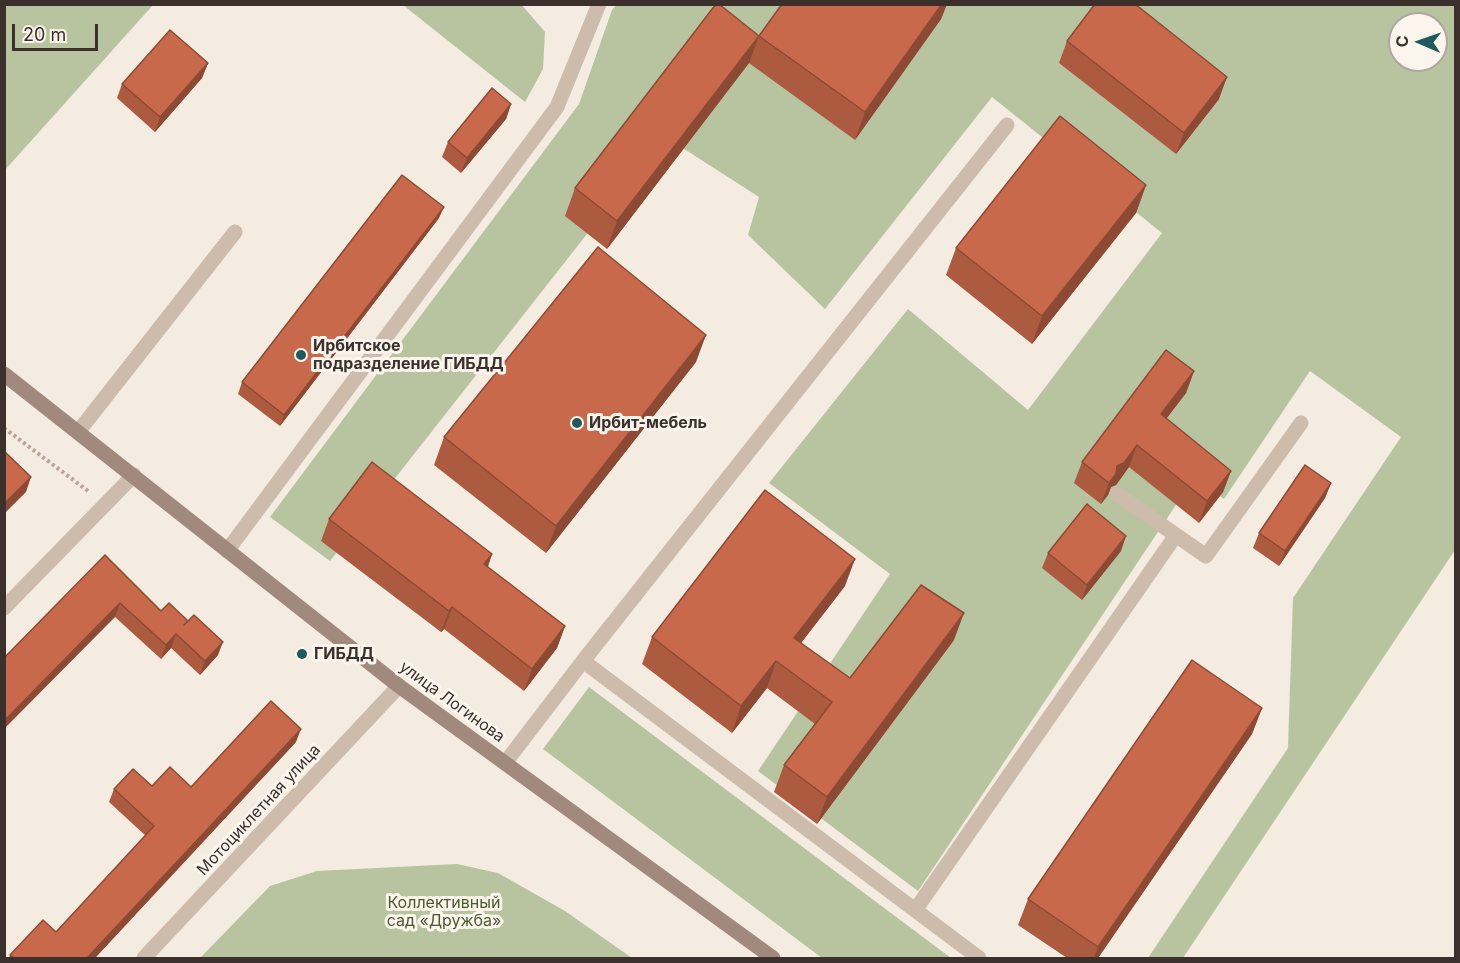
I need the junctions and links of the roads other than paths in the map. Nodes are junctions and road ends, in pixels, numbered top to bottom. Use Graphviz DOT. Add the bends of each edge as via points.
graph roads {
  1 [pos="599,4"];
  2 [pos="1007,125"];
  3 [pos="236,232"];
  4 [pos="4,374"];
  5 [pos="1300,423"];
  6 [pos="78,432"];
  7 [pos="134,475"];
  8 [pos="1118,494"];
  9 [pos="1176,535"];
  10 [pos="227,551"];
  11 [pos="4,608"];
  12 [pos="583,661"];
  13 [pos="399,686"];
  14 [pos="505,763"];
  15 [pos="916,909"];
  16 [pos="144,958"];
  17 [pos="773,958"];
  18 [pos="979,958"];
  1 -- 10 [label="street" via="557,107"];
  2 -- 12 [label="street"];
  3 -- 6 [label="street"];
  4 -- 6 [label="street, улица Логинова"];
  5 -- 9 [label="street" via="1206,556"];
  6 -- 7 [label="street, улица Логинова"];
  7 -- 10 [label="street, улица Логинова"];
  7 -- 11 [label="street"];
  8 -- 9 [label="street"];
  9 -- 15 [label="street"];
  10 -- 13 [label="street, улица Логинова"];
  12 -- 14 [label="street"];
  12 -- 15 [label="street"];
  13 -- 14 [label="street, улица Логинова"];
  13 -- 16 [label="street, Мотоциклетная улица"];
  14 -- 17 [label="street, улица Логинова"];
  15 -- 18 [label="street"];
}
